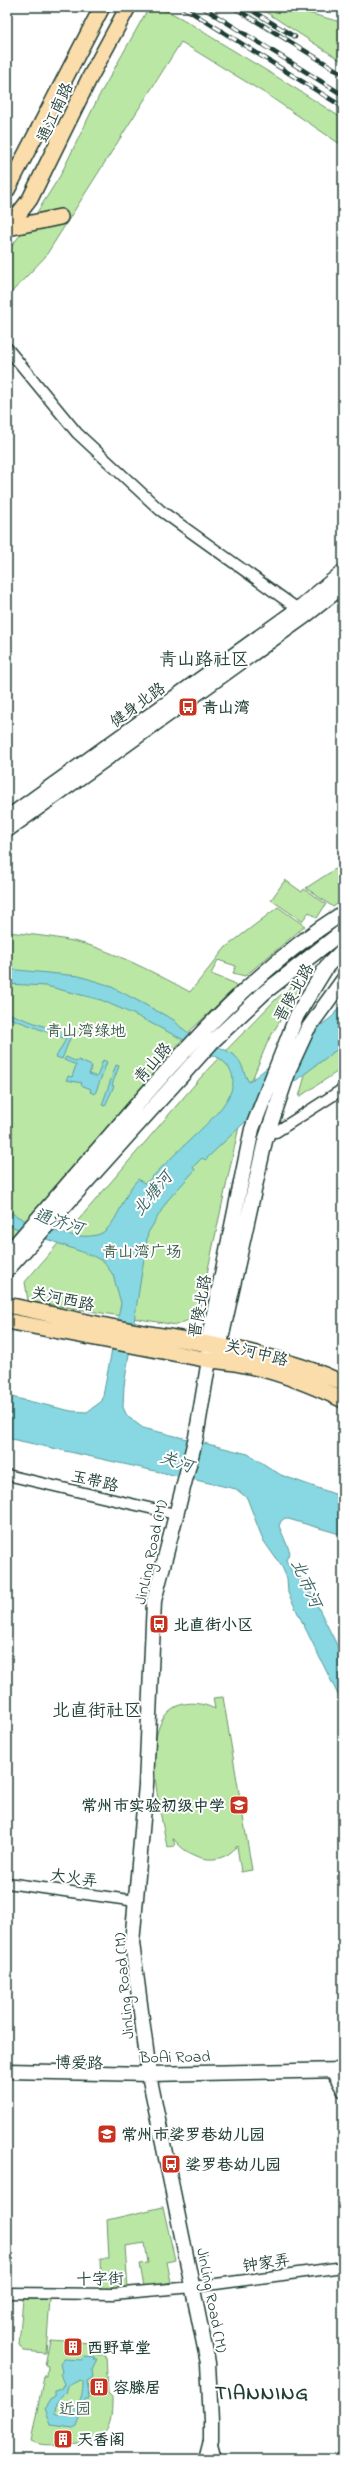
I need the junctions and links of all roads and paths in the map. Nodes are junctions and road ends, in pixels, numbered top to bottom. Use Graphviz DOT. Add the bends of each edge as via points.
graph roads {
  1 [pos="102,7"];
  2 [pos="128,7"];
  3 [pos="7,190"];
  4 [pos="60,217"];
  5 [pos="8,228"];
  6 [pos="7,348"];
  7 [pos="343,572"];
  8 [pos="343,586"];
  9 [pos="298,609"];
  10 [pos="7,818"];
  11 [pos="7,830"];
  12 [pos="343,913"];
  13 [pos="343,931"];
  14 [pos="343,950"];
  15 [pos="343,980"];
  16 [pos="343,992"];
  17 [pos="343,1089"];
  18 [pos="284,1096"];
  19 [pos="276,1132"];
  20 [pos="42,1223"];
  21 [pos="26,1240"];
  22 [pos="7,1254"];
  23 [pos="7,1270"];
  24 [pos="234,1284"];
  25 [pos="7,1305"];
  26 [pos="7,1321"];
  27 [pos="110,1334"];
  28 [pos="214,1343"];
  29 [pos="209,1360"];
  30 [pos="343,1383"];
  31 [pos="343,1400"];
  32 [pos="7,1474"];
  33 [pos="175,1514"];
  34 [pos="7,1883"];
  35 [pos="136,1901"];
  36 [pos="7,2071"];
  37 [pos="337,2071"];
  38 [pos="150,2077"];
  39 [pos="7,2078"];
  40 [pos="343,2092"];
  41 [pos="343,2267"];
  42 [pos="193,2287"];
  43 [pos="7,2294"];
  44 [pos="211,2440"];
  45 [pos="206,2459"];
  46 [pos="216,2459"];
  1 -- 3 [label="main road, 通江南路"];
  2 -- 5 [label="main road, 通江南路" via="30,199"];
  4 -- 5 [label="main road"];
  6 -- 9 [label="street" via="77,433 160,510"];
  7 -- 9 [label="main road, 健身北路"];
  8 -- 11 [label="main road, 健身北路"];
  9 -- 10 [label="main road, 健身北路"];
  12 -- 20 [label="main road, 青山路" via="322,926 255,981 199,1034"];
  13 -- 20 [label="main road, 青山路" via="265,992 212,1042"];
  14 -- 28 [label="main road, 晋陵北路" via="323,972 297,1015 252,1129"];
  15 -- 18 [label="main road, 晋陵北路" via="308,1030 290,1067"];
  16 -- 18 [label="main road" via="322,1021"];
  17 -- 19 [label="street"];
  18 -- 19 [label="main road"];
  18 -- 24 [label="main road, 晋陵北路" via="265,1141"];
  19 -- 24 [label="main road" via="249,1256"];
  20 -- 21 [label="main road, 青山路"];
  21 -- 22 [label="main road, 青山路"];
  21 -- 23 [label="main road, 青山路"];
  24 -- 28 [label="main road, 晋陵北路"];
  25 -- 27 [label="main road, 关河西路"];
  26 -- 27 [label="main road, 关河西路"];
  27 -- 28 [label="main road, 关河中路" via="137,1331"];
  27 -- 29 [label="main road, 关河中路" via="135,1346"];
  28 -- 29 [label="main road, 晋陵北路"];
  28 -- 30 [label="main road, 关河中路" via="313,1369"];
  29 -- 31 [label="main road, 关河中路" via="234,1362 319,1388"];
  29 -- 33 [label="main road, JinLing Road (M)" via="196,1437"];
  32 -- 33 [label="street, 玉带路"];
  33 -- 35 [label="main road, JinLing Road (M)" via="154,1602 146,1785"];
  34 -- 35 [label="street, 大火弄"];
  35 -- 38 [label="main road, JinLing Road (M)" via="132,1942"];
  36 -- 38 [label="main road, BoAi Road"];
  37 -- 38 [label="main road, BoAi Road"];
  37 -- 40 [label="street"];
  38 -- 39 [label="main road, 博爱路"];
  38 -- 42 [label="main road, JinLing Road (M)"];
  41 -- 42 [label="street, 钟家弄"];
  42 -- 43 [label="street, 十字街" via="113,2294"];
  42 -- 44 [label="main road, JinLing Road (M)" via="208,2363"];
  44 -- 45 [label="main road, JinLing Road (M)"];
  44 -- 46 [label="street"];
}
